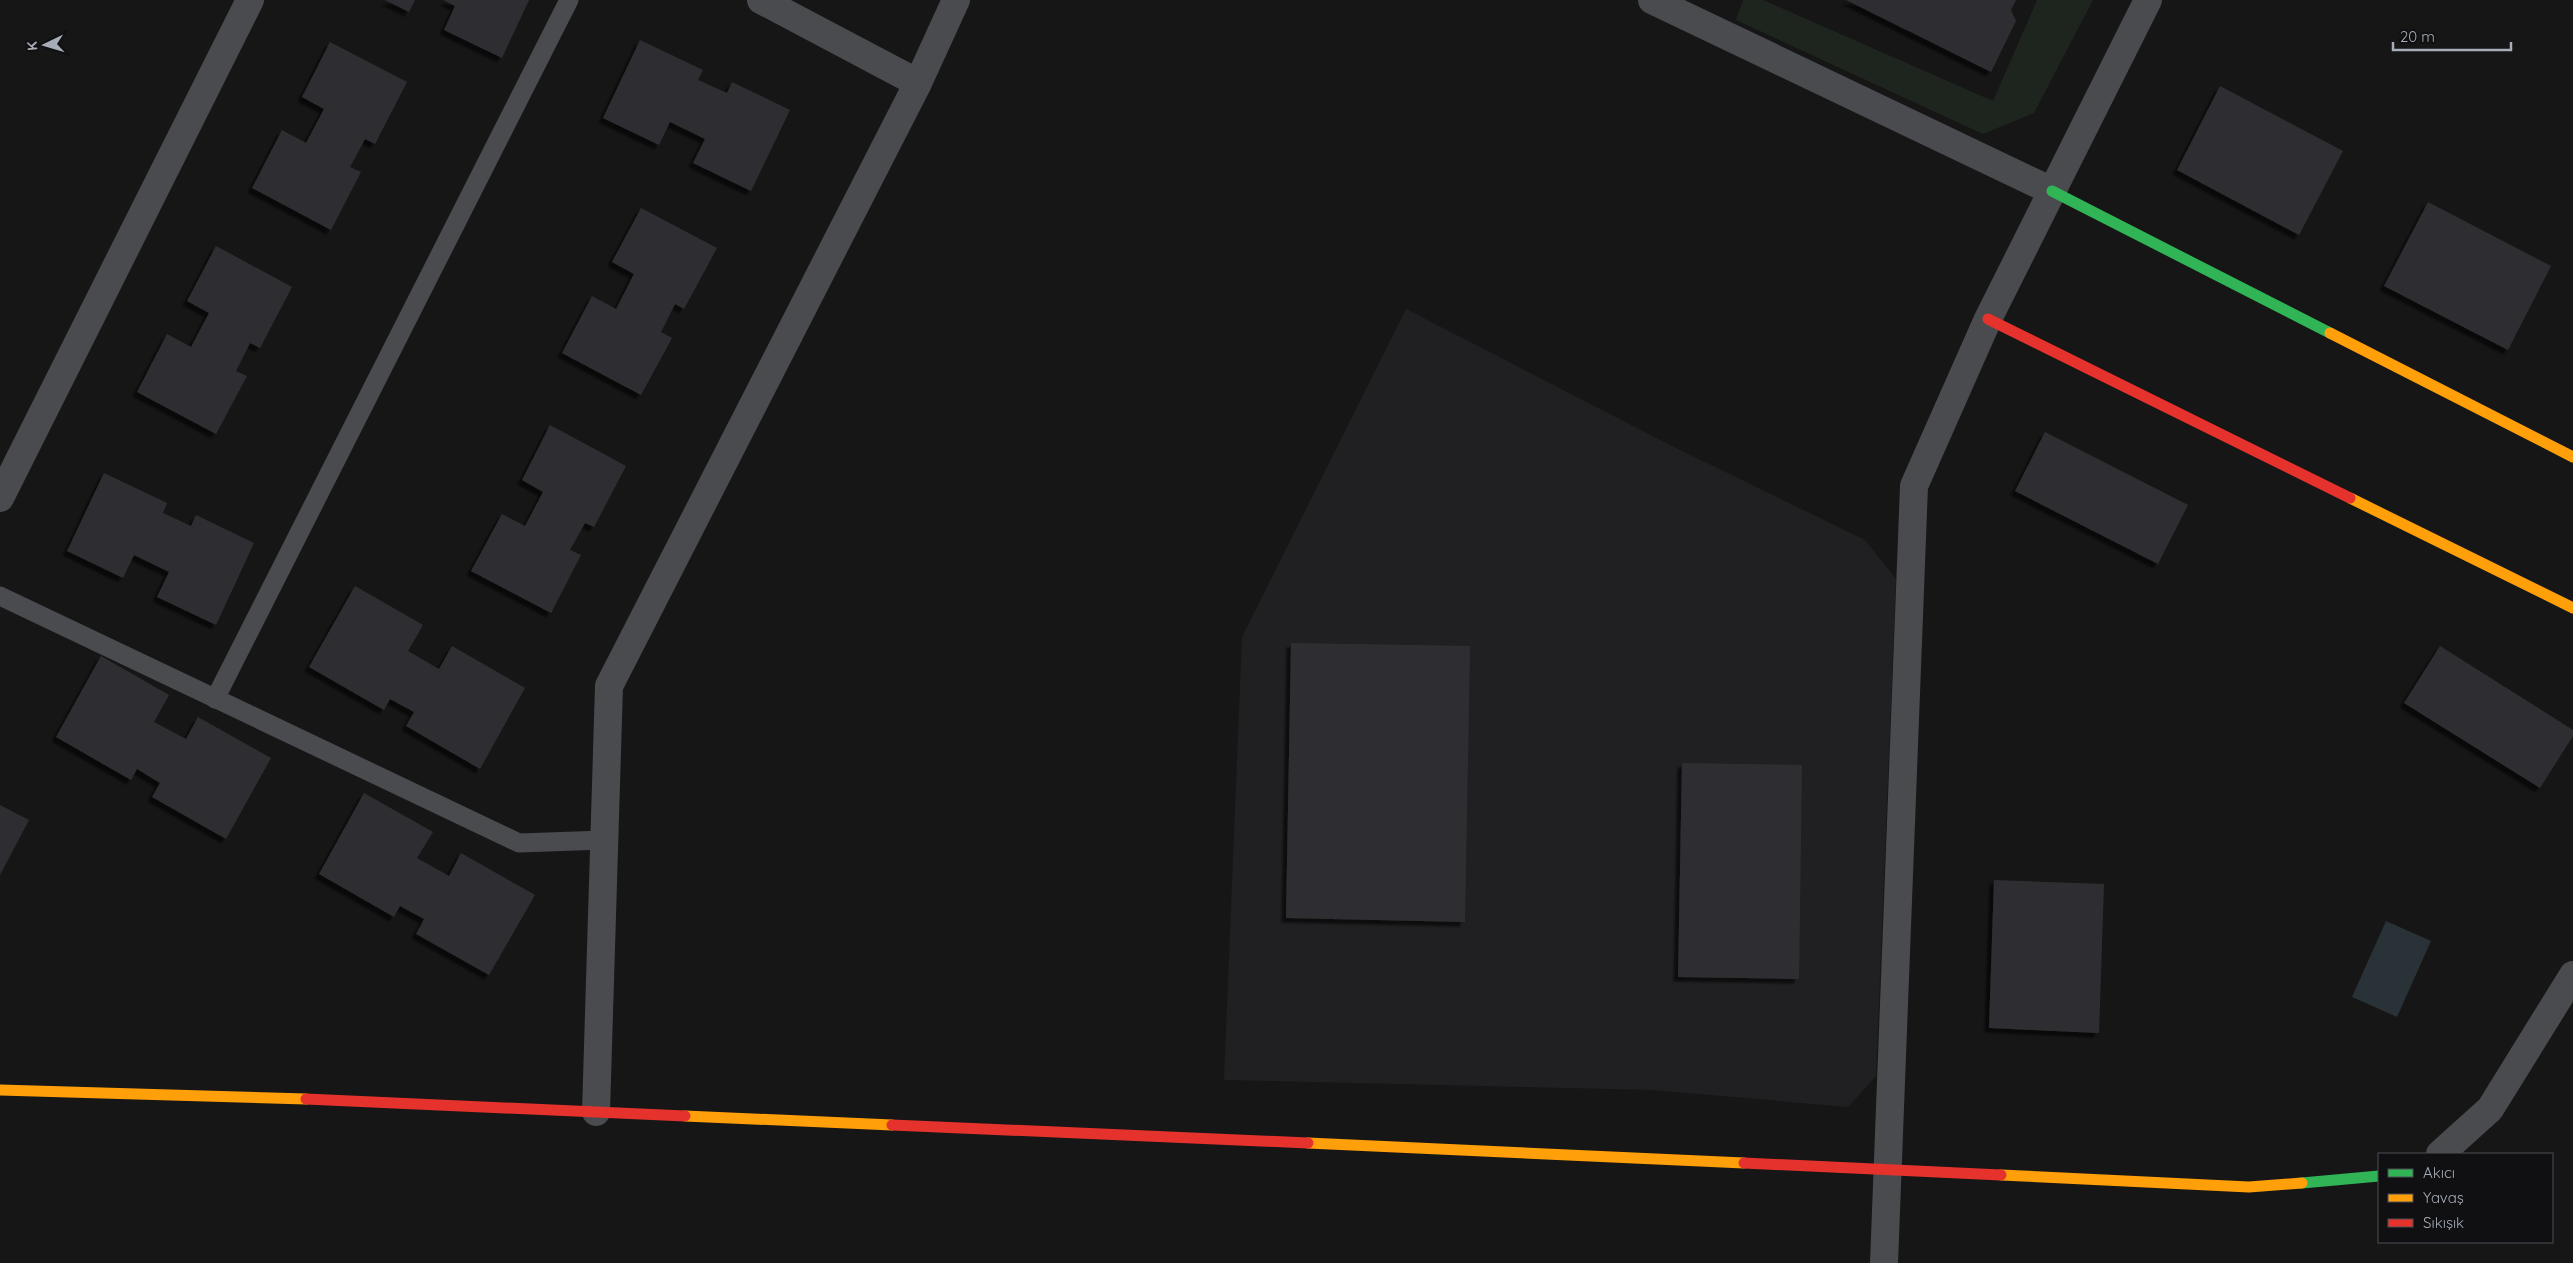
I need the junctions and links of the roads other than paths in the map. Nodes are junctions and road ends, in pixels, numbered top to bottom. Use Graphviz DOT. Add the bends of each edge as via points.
graph roads {
  1 [pos="250,0"];
  2 [pos="569,0"];
  3 [pos="761,0"];
  4 [pos="956,0"];
  5 [pos="1652,0"];
  6 [pos="2148,0"];
  7 [pos="918,83"];
  8 [pos="2052,191"];
  9 [pos="1988,319"];
  10 [pos="2573,457"];
  11 [pos="0,498"];
  12 [pos="0,596"];
  13 [pos="2573,608"];
  14 [pos="216,699"];
  15 [pos="604,840"];
  16 [pos="2573,975"];
  17 [pos="0,1090"];
  18 [pos="596,1112"];
  19 [pos="2441,1153"];
  20 [pos="1886,1168"];
  21 [pos="2378,1176"];
  22 [pos="1884,1263"];
  1 -- 11 [label="street"];
  2 -- 14 [label="lane"];
  3 -- 7 [label="street"];
  4 -- 7 [label="street"];
  5 -- 8 [label="street"];
  6 -- 8 [label="street"];
  7 -- 15 [label="street" via="609,686"];
  8 -- 9 [label="street"];
  8 -- 10 [label="street"];
  9 -- 13 [label="street"];
  9 -- 20 [label="street" via="1914,486"];
  12 -- 14 [label="lane"];
  14 -- 15 [label="lane" via="519,843"];
  15 -- 18 [label="street"];
  16 -- 19 [label="street" via="2490,1109"];
  17 -- 18 [label="street"];
  18 -- 20 [label="street"];
  20 -- 21 [label="street" via="2249,1187"];
  20 -- 22 [label="street"];
}
